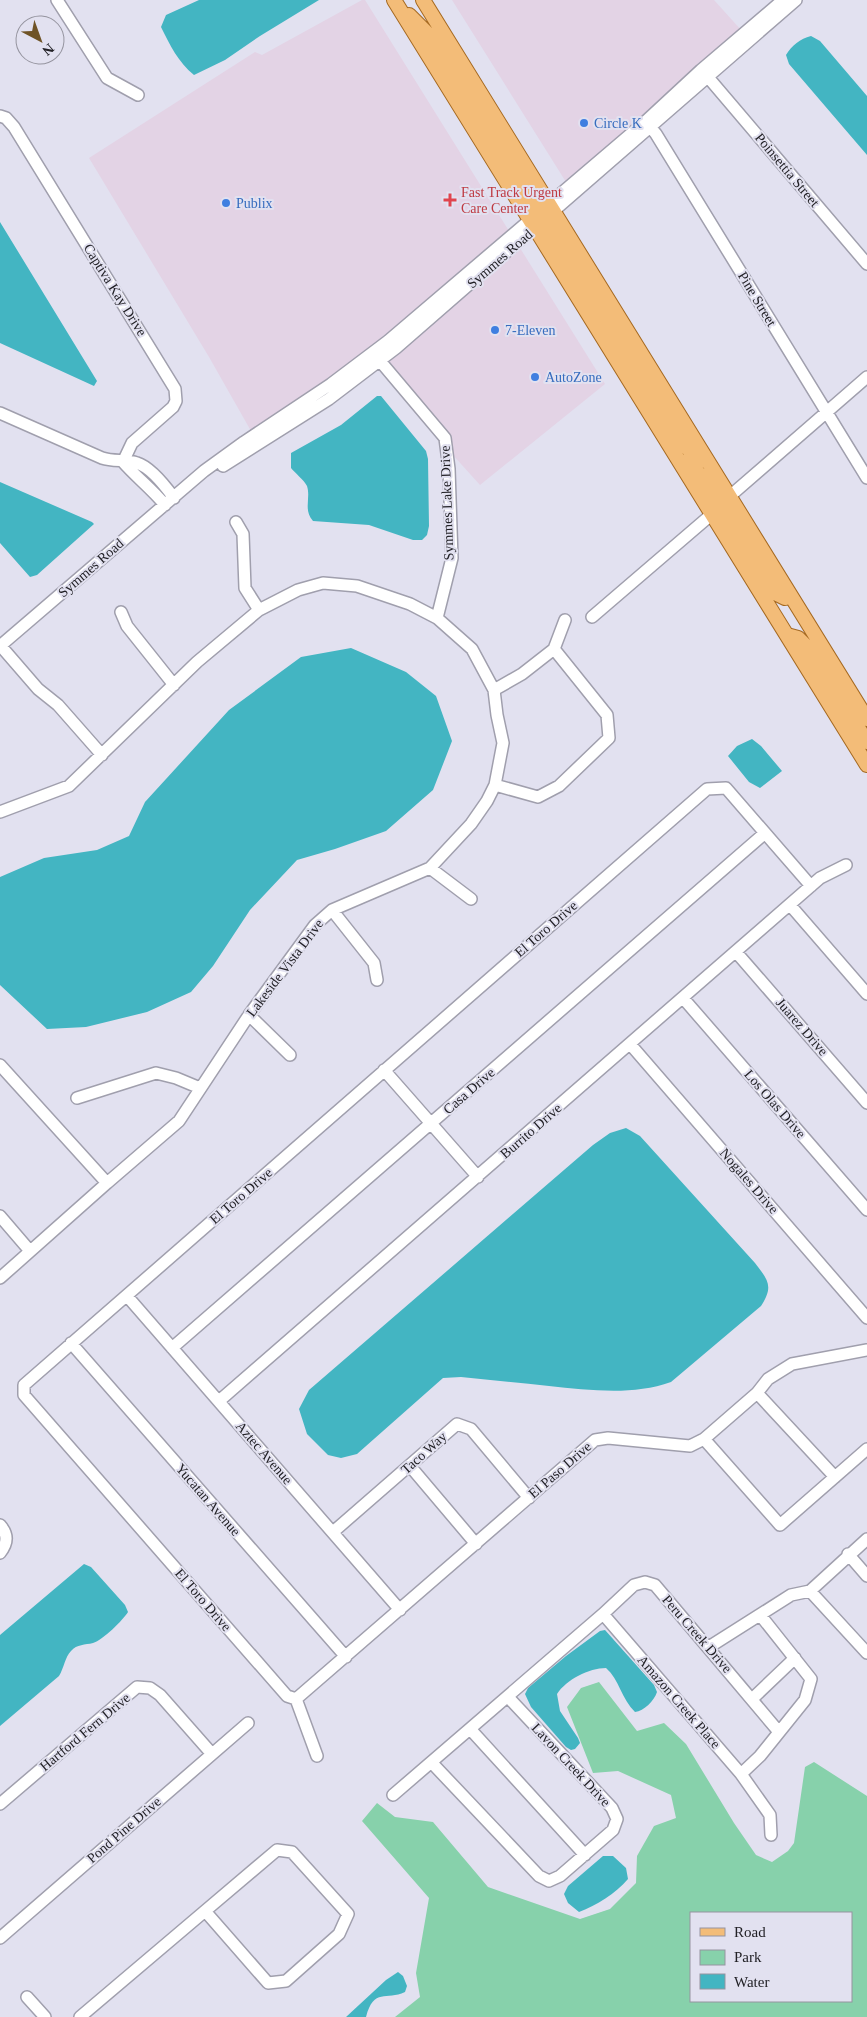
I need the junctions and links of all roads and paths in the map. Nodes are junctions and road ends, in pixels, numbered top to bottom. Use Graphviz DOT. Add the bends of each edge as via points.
graph roads {
  1 [pos="57,0"];
  2 [pos="423,0"];
  3 [pos="395,2"];
  4 [pos="788,2"];
  5 [pos="707,76"];
  6 [pos="138,95"];
  7 [pos="0,116"];
  8 [pos="648,124"];
  9 [pos="542,216"];
  10 [pos="867,264"];
  11 [pos="377,357"];
  12 [pos="867,377"];
  13 [pos="826,412"];
  14 [pos="0,413"];
  15 [pos="672,449"];
  16 [pos="123,462"];
  17 [pos="867,478"];
  18 [pos="730,496"];
  19 [pos="174,498"];
  20 [pos="712,514"];
  21 [pos="236,522"];
  22 [pos="792,596"];
  23 [pos="259,610"];
  24 [pos="121,612"];
  25 [pos="592,617"];
  26 [pos="437,618"];
  27 [pos="565,620"];
  28 [pos="787,635"];
  29 [pos="0,646"];
  30 [pos="554,649"];
  31 [pos="174,684"];
  32 [pos="494,690"];
  33 [pos="867,719"];
  34 [pos="867,742"];
  35 [pos="102,755"];
  36 [pos="867,765"];
  37 [pos="495,785"];
  38 [pos="0,812"];
  39 [pos="765,833"];
  40 [pos="846,865"];
  41 [pos="430,868"];
  42 [pos="811,886"];
  43 [pos="471,899"];
  44 [pos="790,905"];
  45 [pos="332,910"];
  46 [pos="736,952"];
  47 [pos="377,980"];
  48 [pos="867,994"];
  49 [pos="683,998"];
  50 [pos="249,1015"];
  51 [pos="630,1044"];
  52 [pos="290,1055"];
  53 [pos="0,1065"];
  54 [pos="384,1070"];
  55 [pos="200,1088"];
  56 [pos="77,1098"];
  57 [pos="867,1102"];
  58 [pos="431,1124"];
  59 [pos="478,1177"];
  60 [pos="107,1183"];
  61 [pos="867,1210"];
  62 [pos="0,1216"];
  63 [pos="30,1251"];
  64 [pos="0,1278"];
  65 [pos="127,1296"];
  66 [pos="867,1318"];
  67 [pos="72,1343"];
  68 [pos="172,1348"];
  69 [pos="867,1350"];
  70 [pos="757,1393"];
  71 [pos="219,1402"];
  72 [pos="704,1439"];
  73 [pos="867,1449"];
  74 [pos="410,1466"];
  75 [pos="835,1477"];
  76 [pos="529,1498"];
  77 [pos="0,1525"];
  78 [pos="333,1532"];
  79 [pos="867,1539"];
  80 [pos="476,1544"];
  81 [pos="0,1553"];
  82 [pos="848,1554"];
  83 [pos="867,1576"];
  84 [pos="810,1591"];
  85 [pos="400,1610"];
  86 [pos="603,1614"];
  87 [pos="761,1616"];
  88 [pos="709,1647"];
  89 [pos="867,1653"];
  90 [pos="346,1657"];
  91 [pos="795,1658"];
  92 [pos="508,1697"];
  93 [pos="296,1699"];
  94 [pos="752,1699"];
  95 [pos="248,1723"];
  96 [pos="471,1730"];
  97 [pos="779,1732"];
  98 [pos="212,1754"];
  99 [pos="317,1756"];
  100 [pos="432,1763"];
  101 [pos="740,1774"];
  102 [pos="393,1795"];
  103 [pos="0,1804"];
  104 [pos="772,1835"];
  105 [pos="585,1855"];
  106 [pos="205,1911"];
  107 [pos="0,1938"];
  108 [pos="27,1997"];
  109 [pos="45,2017"];
  110 [pos="80,2017"];
  1 -- 6 [label="street" via="107,78"];
  2 -- 9 [label="main road"];
  3 -- 9 [label="main road"];
  4 -- 5 [label="street, Symmes Road"];
  4 -- 8 [label="street, Symmes Road" via="701,70"];
  5 -- 8 [label="street, Symmes Road"];
  5 -- 10 [label="street, Poinsettia Street"];
  7 -- 16 [label="street, Captiva Kay Drive" via="14,127 175,388 173,407 132,443"];
  8 -- 9 [label="street, Symmes Road"];
  8 -- 13 [label="street, Pine Street"];
  9 -- 11 [label="street, Symmes Road"];
  9 -- 15 [label="main road"];
  9 -- 18 [label="main road"];
  11 -- 19 [label="street, Symmes Road" via="318,406"];
  11 -- 26 [label="street, Symmes Lake Drive" via="445,438 452,558"];
  12 -- 13 [label="street"];
  13 -- 17 [label="street, Pine Street"];
  13 -- 18 [label="street"];
  14 -- 16 [label="street" via="102,458"];
  15 -- 20 [label="main road"];
  15 -- 22 [label="main road" via="705,479 777,594 785,598"];
  16 -- 19 [label="street" via="153,490"];
  18 -- 22 [label="main road"];
  19 -- 29 [label="street, Symmes Road"];
  20 -- 25 [label="street"];
  20 -- 28 [label="main road"];
  21 -- 23 [label="street" via="243,534 245,588"];
  22 -- 33 [label="main road"];
  23 -- 26 [label="street, Lakeside Vista Drive" via="298,590 323,583 357,586 410,604"];
  23 -- 31 [label="street, Lakeside Vista Drive"];
  24 -- 31 [label="street" via="127,626"];
  26 -- 32 [label="street, Lakeside Vista Drive" via="472,649"];
  27 -- 30 [label="street"];
  28 -- 34 [label="main road" via="798,638 808,648"];
  28 -- 36 [label="main road"];
  29 -- 35 [label="street"];
  30 -- 32 [label="street" via="522,674"];
  30 -- 37 [label="street" via="607,715 609,738 559,786 538,797"];
  31 -- 35 [label="street, Lakeside Vista Drive"];
  32 -- 37 [label="street, Lakeside Vista Drive" via="503,744"];
  35 -- 38 [label="street, Lakeside Vista Drive" via="69,786"];
  37 -- 41 [label="street, Lakeside Vista Drive" via="471,824"];
  39 -- 42 [label="street, El Toro Drive"];
  39 -- 54 [label="street, El Toro Drive" via="726,788 707,789"];
  39 -- 58 [label="street, Casa Drive"];
  40 -- 42 [label="street, Burrito Drive"];
  41 -- 43 [label="street"];
  41 -- 45 [label="street, Lakeside Vista Drive"];
  42 -- 44 [label="street, Burrito Drive"];
  44 -- 46 [label="street, Burrito Drive"];
  44 -- 48 [label="street"];
  45 -- 47 [label="street" via="374,963"];
  45 -- 50 [label="street, Lakeside Vista Drive" via="315,925"];
  46 -- 49 [label="street, Burrito Drive"];
  46 -- 57 [label="street, Juarez Drive"];
  49 -- 51 [label="street, Burrito Drive"];
  49 -- 61 [label="street, Los Olas Drive"];
  50 -- 52 [label="street"];
  50 -- 55 [label="street, Lakeside Vista Drive"];
  51 -- 59 [label="street, Burrito Drive"];
  51 -- 66 [label="street, Nogales Drive"];
  53 -- 60 [label="street"];
  54 -- 58 [label="street"];
  54 -- 65 [label="street, El Toro Drive"];
  55 -- 56 [label="street" via="156,1073"];
  55 -- 60 [label="street, Lakeside Vista Drive" via="179,1121"];
  58 -- 59 [label="street"];
  58 -- 68 [label="street, Casa Drive"];
  59 -- 71 [label="street, Burrito Drive"];
  60 -- 63 [label="street, Lakeside Vista Drive"];
  62 -- 63 [label="street"];
  63 -- 64 [label="street, Lakeside Vista Drive"];
  65 -- 67 [label="street, El Toro Drive"];
  65 -- 68 [label="street, Aztec Avenue"];
  67 -- 90 [label="street, Yucatan Avenue"];
  67 -- 93 [label="street, El Toro Drive" via="24,1385 24,1395 287,1696"];
  68 -- 71 [label="street, Aztec Avenue"];
  69 -- 70 [label="street, El Paso Drive" via="792,1364 768,1379"];
  70 -- 72 [label="street, El Paso Drive"];
  70 -- 75 [label="street"];
  71 -- 78 [label="street, Aztec Avenue"];
  72 -- 75 [label="street" via="780,1525"];
  72 -- 76 [label="street, El Paso Drive" via="690,1446 608,1438 595,1440"];
  73 -- 75 [label="street"];
  74 -- 76 [label="street, Taco Way" via="457,1424 471,1428"];
  74 -- 78 [label="street, Taco Way"];
  74 -- 80 [label="street"];
  76 -- 80 [label="street, El Paso Drive"];
  77 -- 81 [label="street" via="7,1538"];
  78 -- 85 [label="street, Aztec Avenue"];
  79 -- 82 [label="street"];
  80 -- 85 [label="street, El Paso Drive"];
  82 -- 83 [label="street"];
  82 -- 84 [label="street"];
  84 -- 87 [label="street" via="791,1595"];
  84 -- 89 [label="street"];
  85 -- 90 [label="street, El Paso Drive"];
  86 -- 88 [label="street, Peru Creek Drive" via="634,1585 645,1582 655,1585"];
  86 -- 92 [label="street"];
  86 -- 101 [label="street, Amazon Creek Place"];
  87 -- 88 [label="street"];
  87 -- 91 [label="street"];
  88 -- 94 [label="street, Peru Creek Drive"];
  90 -- 93 [label="street, El Paso Drive"];
  91 -- 94 [label="street"];
  91 -- 97 [label="street" via="811,1680 810,1688 806,1700"];
  92 -- 96 [label="street"];
  92 -- 105 [label="street, Lavon Creek Drive" via="612,1808 617,1819 613,1830"];
  93 -- 99 [label="street"];
  94 -- 97 [label="street, Peru Creek Drive"];
  95 -- 98 [label="street, Pond Pine Drive"];
  96 -- 100 [label="street"];
  96 -- 105 [label="street"];
  97 -- 101 [label="street"];
  98 -- 103 [label="street, Hartford Fern Drive" via="160,1695 150,1688 137,1688"];
  98 -- 107 [label="street, Pond Pine Drive"];
  100 -- 102 [label="street"];
  100 -- 105 [label="street, Lavon Creek Drive" via="539,1876 549,1881 560,1876"];
  101 -- 104 [label="street, Amazon Creek Place" via="770,1814"];
  106 -- 106 [label="street" via="268,1983 286,1981 339,1934 348,1914 292,1852 277,1850"];
  106 -- 110 [label="street"];
  108 -- 109 [label="street"];
}
